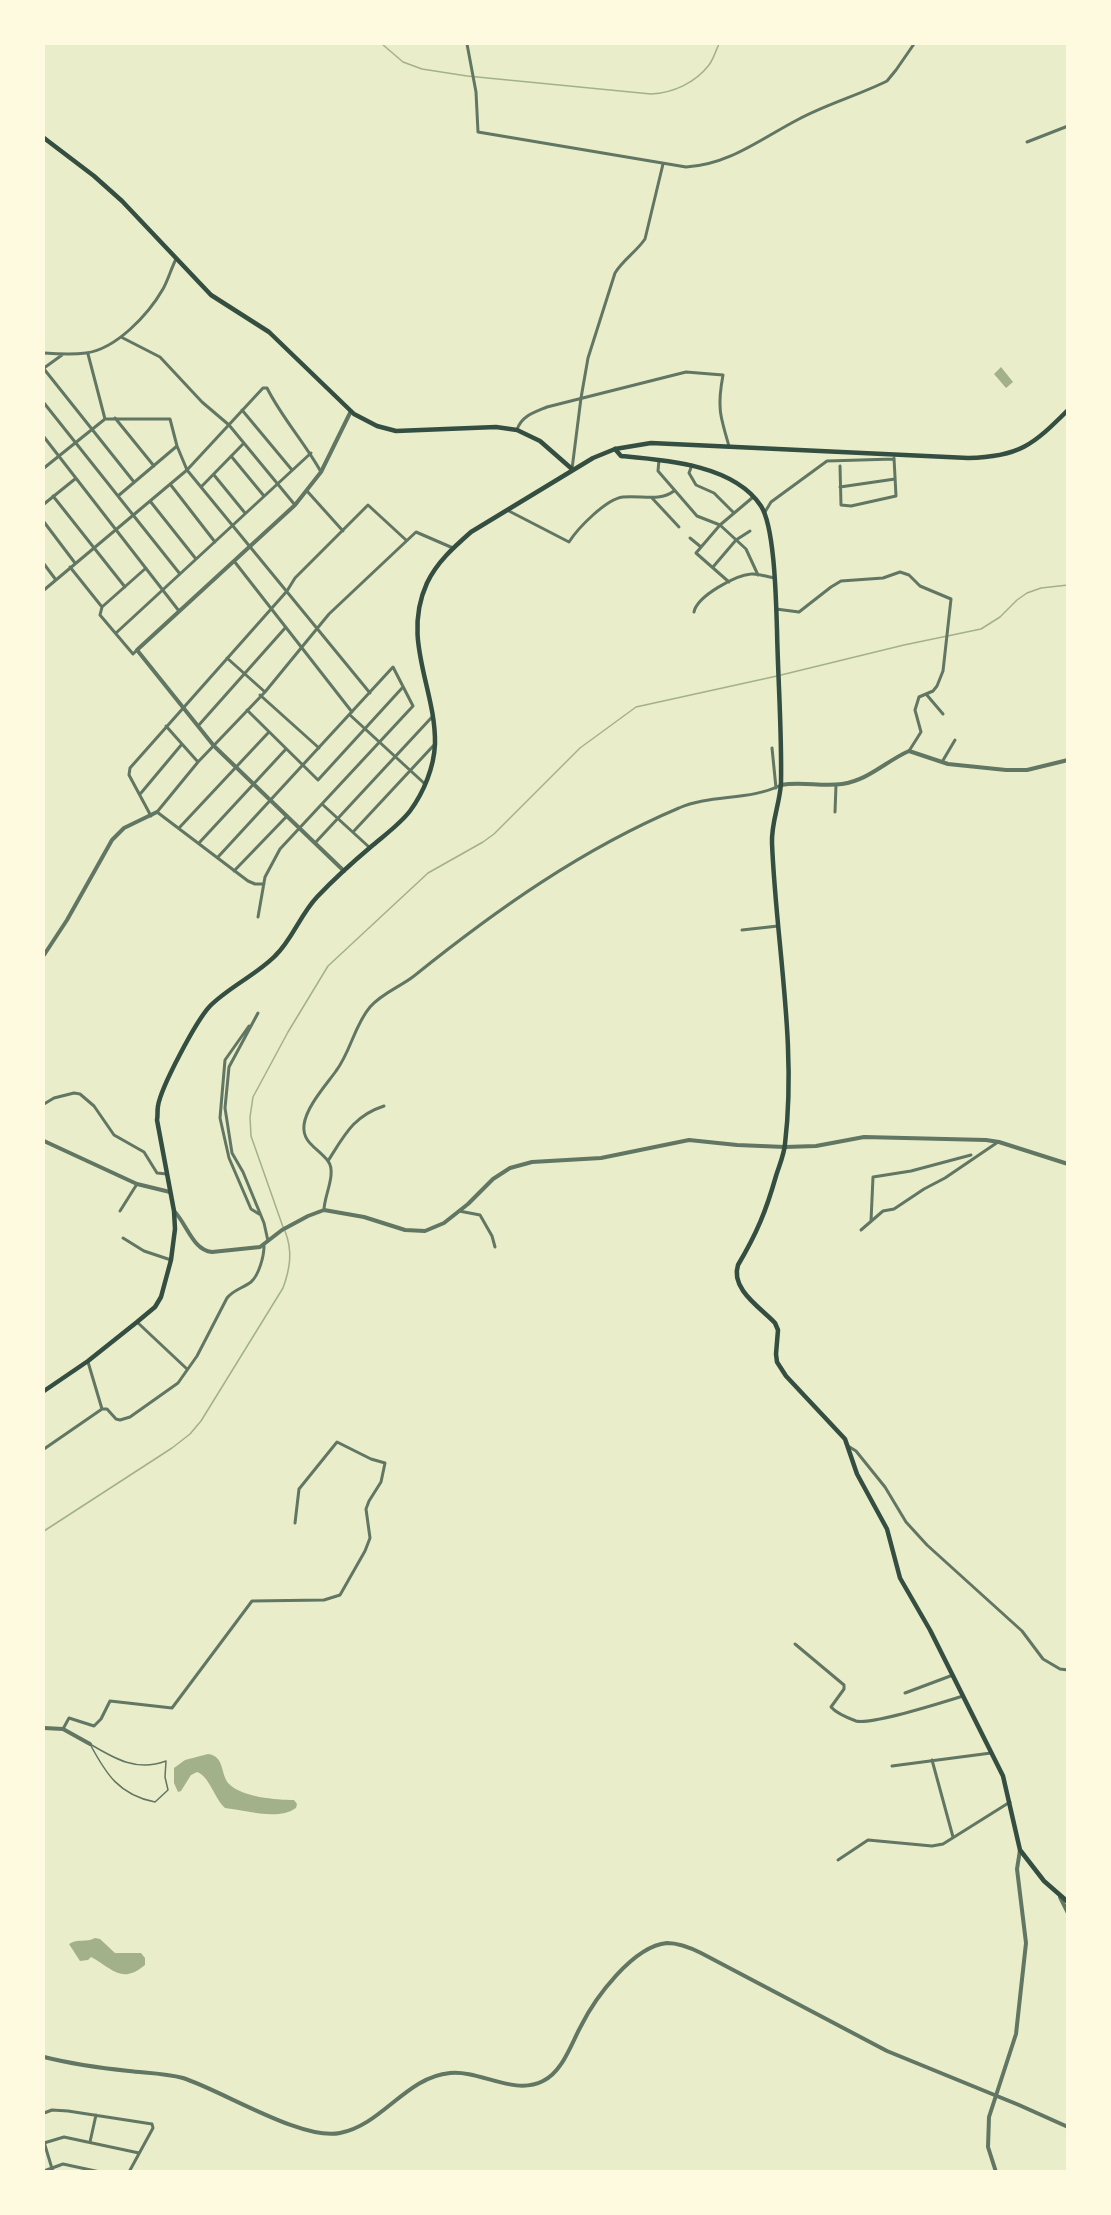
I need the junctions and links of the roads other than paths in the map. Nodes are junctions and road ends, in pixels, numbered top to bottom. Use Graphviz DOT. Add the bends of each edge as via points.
graph roads {
  1 [pos="467,44"];
  2 [pos="914,44"];
  3 [pos="1068,126"];
  4 [pos="44,138"];
  5 [pos="1027,142"];
  6 [pos="663,164"];
  7 [pos="176,259"];
  8 [pos="121,337"];
  9 [pos="44,353"];
  10 [pos="87,353"];
  11 [pos="63,354"];
  12 [pos="44,369"];
  13 [pos="581,398"];
  14 [pos="44,403"];
  15 [pos="242,410"];
  16 [pos="1068,410"];
  17 [pos="351,411"];
  18 [pos="105,418"];
  19 [pos="115,418"];
  20 [pos="229,425"];
  21 [pos="92,429"];
  22 [pos="517,429"];
  23 [pos="44,438"];
  24 [pos="75,442"];
  25 [pos="244,443"];
  26 [pos="177,446"];
  27 [pos="729,446"];
  28 [pos="615,449"];
  29 [pos="310,453"];
  30 [pos="58,456"];
  31 [pos="231,456"];
  32 [pos="894,456"];
  33 [pos="659,460"];
  34 [pos="692,465"];
  35 [pos="154,466"];
  36 [pos="840,466"];
  37 [pos="44,468"];
  38 [pos="572,469"];
  39 [pos="187,470"];
  40 [pos="292,470"];
  41 [pos="321,472"];
  42 [pos="213,475"];
  43 [pos="76,478"];
  44 [pos="895,479"];
  45 [pos="134,482"];
  46 [pos="170,484"];
  47 [pos="277,484"];
  48 [pos="202,486"];
  49 [pos="840,487"];
  50 [pos="307,491"];
  51 [pos="674,491"];
  52 [pos="53,496"];
  53 [pos="118,496"];
  54 [pos="264,496"];
  55 [pos="754,496"];
  56 [pos="652,498"];
  57 [pos="150,501"];
  58 [pos="44,504"];
  59 [pos="295,506"];
  60 [pos="507,510"];
  61 [pos="765,512"];
  62 [pos="245,513"];
  63 [pos="734,513"];
  64 [pos="133,515"];
  65 [pos="44,522"];
  66 [pos="233,525"];
  67 [pos="720,525"];
  68 [pos="679,527"];
  69 [pos="116,530"];
  70 [pos="342,531"];
  71 [pos="750,531"];
  72 [pos="690,538"];
  73 [pos="736,540"];
  74 [pos="406,541"];
  75 [pos="214,542"];
  76 [pos="250,546"];
  77 [pos="94,547"];
  78 [pos="701,547"];
  79 [pos="453,548"];
  80 [pos="196,559"];
  81 [pos="234,561"];
  82 [pos="75,563"];
  83 [pos="44,564"];
  84 [pos="70,567"];
  85 [pos="713,567"];
  86 [pos="146,568"];
  87 [pos="180,574"];
  88 [pos="758,575"];
  89 [pos="775,578"];
  90 [pos="56,580"];
  91 [pos="729,582"];
  92 [pos="125,587"];
  93 [pos="44,590"];
  94 [pos="163,590"];
  95 [pos="286,591"];
  96 [pos="102,607"];
  97 [pos="271,608"];
  98 [pos="776,609"];
  99 [pos="179,611"];
  100 [pos="694,612"];
  101 [pos="286,627"];
  102 [pos="318,629"];
  103 [pos="116,633"];
  104 [pos="301,647"];
  105 [pos="137,650"];
  106 [pos="227,658"];
  107 [pos="245,674"];
  108 [pos="403,687"];
  109 [pos="265,692"];
  110 [pos="370,693"];
  111 [pos="926,694"];
  112 [pos="261,695"];
  113 [pos="183,708"];
  114 [pos="247,710"];
  115 [pos="351,713"];
  116 [pos="943,714"];
  117 [pos="432,717"];
  118 [pos="166,726"];
  119 [pos="198,726"];
  120 [pos="365,728"];
  121 [pos="268,732"];
  122 [pos="955,740"];
  123 [pos="380,742"];
  124 [pos="182,744"];
  125 [pos="435,744"];
  126 [pos="214,746"];
  127 [pos="286,748"];
  128 [pos="319,748"];
  129 [pos="772,748"];
  130 [pos="909,750"];
  131 [pos="394,756"];
  132 [pos="1068,760"];
  133 [pos="198,762"];
  134 [pos="942,762"];
  135 [pos="303,765"];
  136 [pos="236,767"];
  137 [pos="410,770"];
  138 [pos="254,784"];
  139 [pos="425,784"];
  140 [pos="836,784"];
  141 [pos="778,787"];
  142 [pos="141,793"];
  143 [pos="271,801"];
  144 [pos="322,804"];
  145 [pos="157,812"];
  146 [pos="836,812"];
  147 [pos="151,816"];
  148 [pos="287,816"];
  149 [pos="338,818"];
  150 [pos="179,828"];
  151 [pos="300,829"];
  152 [pos="353,832"];
  153 [pos="199,843"];
  154 [pos="315,843"];
  155 [pos="369,848"];
  156 [pos="218,858"];
  157 [pos="234,871"];
  158 [pos="344,872"];
  159 [pos="264,884"];
  160 [pos="258,918"];
  161 [pos="778,926"];
  162 [pos="742,930"];
  163 [pos="44,955"];
  164 [pos="258,1013"];
  165 [pos="250,1025"];
  166 [pos="44,1104"];
  167 [pos="384,1106"];
  168 [pos="44,1141"];
  169 [pos="999,1142"];
  170 [pos="785,1147"];
  171 [pos="971,1155"];
  172 [pos="328,1161"];
  173 [pos="1068,1164"];
  174 [pos="167,1174"];
  175 [pos="137,1184"];
  176 [pos="170,1192"];
  177 [pos="324,1210"];
  178 [pos="120,1211"];
  179 [pos="174,1211"];
  180 [pos="459,1211"];
  181 [pos="259,1215"];
  182 [pos="871,1221"];
  183 [pos="861,1230"];
  184 [pos="123,1238"];
  185 [pos="268,1242"];
  186 [pos="264,1246"];
  187 [pos="495,1247"];
  188 [pos="171,1260"];
  189 [pos="137,1322"];
  190 [pos="88,1360"];
  191 [pos="187,1369"];
  192 [pos="44,1391"];
  193 [pos="102,1409"];
  194 [pos="848,1446"];
  195 [pos="44,1449"];
  196 [pos="295,1523"];
  197 [pos="795,1644"];
  198 [pos="1068,1670"];
  199 [pos="953,1676"];
  200 [pos="904,1693"];
  201 [pos="963,1696"];
  202 [pos="44,1728"];
  203 [pos="63,1729"];
  204 [pos="90,1744"];
  205 [pos="992,1753"];
  206 [pos="932,1760"];
  207 [pos="892,1766"];
  208 [pos="1010,1802"];
  209 [pos="953,1837"];
  210 [pos="1020,1850"];
  211 [pos="838,1860"];
  212 [pos="1060,1896"];
  213 [pos="1068,1902"];
  214 [pos="1068,1913"];
  215 [pos="44,2057"];
  216 [pos="994,2094"];
  217 [pos="44,2114"];
  218 [pos="96,2115"];
  219 [pos="1068,2127"];
  220 [pos="90,2142"];
  221 [pos="44,2143"];
  222 [pos="140,2153"];
  223 [pos="52,2170"];
  224 [pos="44,2171"];
  225 [pos="100,2172"];
  226 [pos="129,2172"];
  227 [pos="996,2172"];
  1 -- 6 [label="street" via="478,132"];
  2 -- 6 [label="street" via="887,81 800,118 737,154 703,166"];
  3 -- 5 [label="street"];
  4 -- 7 [label="main road" via="122,201"];
  6 -- 13 [label="street" via="645,239 615,273 592,342"];
  7 -- 8 [label="street" via="162,290"];
  7 -- 17 [label="main road" via="211,295 269,332"];
  8 -- 10 [label="street"];
  8 -- 20 [label="street" via="160,357"];
  9 -- 11 [label="street"];
  10 -- 11 [label="street"];
  10 -- 18 [label="street"];
  11 -- 12 [label="street"];
  12 -- 21 [label="street"];
  13 -- 22 [label="street" via="531,414"];
  13 -- 27 [label="street" via="686,372 723,375 718,400"];
  13 -- 38 [label="street"];
  14 -- 24 [label="street"];
  15 -- 20 [label="street"];
  15 -- 29 [label="street" via="267,388"];
  15 -- 40 [label="street"];
  16 -- 32 [label="main road" via="1036,440 1008,454 968,458"];
  17 -- 22 [label="main road" via="396,432"];
  17 -- 41 [label="street"];
  18 -- 19 [label="street"];
  18 -- 21 [label="street"];
  19 -- 26 [label="street" via="170,418"];
  19 -- 35 [label="street"];
  20 -- 25 [label="street"];
  20 -- 39 [label="street"];
  21 -- 24 [label="street"];
  21 -- 45 [label="street"];
  22 -- 38 [label="main road" via="540,441"];
  23 -- 30 [label="street"];
  24 -- 30 [label="street"];
  24 -- 53 [label="street"];
  25 -- 31 [label="street"];
  25 -- 47 [label="street"];
  26 -- 35 [label="street"];
  26 -- 39 [label="street"];
  27 -- 28 [label="main road" via="651,443"];
  27 -- 32 [label="main road"];
  28 -- 33 [label="main road" via="621,456"];
  28 -- 38 [label="main road"];
  29 -- 40 [label="street"];
  29 -- 41 [label="street"];
  30 -- 37 [label="street"];
  30 -- 43 [label="street"];
  31 -- 42 [label="street"];
  31 -- 54 [label="street"];
  32 -- 44 [label="street"];
  32 -- 61 [label="street" via="827,461 771,502"];
  33 -- 34 [label="main road"];
  33 -- 51 [label="street" via="658,471"];
  34 -- 55 [label="main road" via="735,482"];
  34 -- 63 [label="street" via="689,473 696,485 714,493"];
  35 -- 45 [label="street"];
  36 -- 49 [label="street"];
  38 -- 60 [label="main road"];
  39 -- 46 [label="street"];
  39 -- 48 [label="street"];
  40 -- 47 [label="street"];
  41 -- 50 [label="street"];
  42 -- 48 [label="street"];
  42 -- 62 [label="street"];
  43 -- 52 [label="street"];
  43 -- 69 [label="street"];
  44 -- 49 [label="street"];
  44 -- 49 [label="street" via="897,495 851,506 841,505"];
  45 -- 53 [label="street"];
  46 -- 57 [label="street"];
  46 -- 75 [label="street"];
  47 -- 54 [label="street"];
  47 -- 59 [label="street"];
  48 -- 66 [label="street"];
  50 -- 59 [label="street"];
  50 -- 70 [label="street"];
  51 -- 56 [label="street" via="666,497"];
  51 -- 67 [label="street" via="697,516"];
  52 -- 58 [label="street"];
  52 -- 77 [label="street"];
  53 -- 64 [label="street"];
  54 -- 62 [label="street"];
  55 -- 61 [label="main road"];
  55 -- 63 [label="street"];
  56 -- 60 [label="street" via="615,499 586,521 569,543"];
  56 -- 68 [label="street"];
  57 -- 64 [label="street"];
  57 -- 80 [label="street"];
  59 -- 76 [label="street"];
  60 -- 79 [label="main road"];
  61 -- 89 [label="main road"];
  62 -- 66 [label="street"];
  63 -- 67 [label="street"];
  64 -- 69 [label="street"];
  64 -- 87 [label="street"];
  65 -- 82 [label="street"];
  66 -- 75 [label="street"];
  66 -- 76 [label="street"];
  67 -- 73 [label="street"];
  67 -- 78 [label="street"];
  69 -- 77 [label="street"];
  69 -- 86 [label="street"];
  70 -- 74 [label="street" via="368,506"];
  70 -- 95 [label="street"];
  71 -- 73 [label="street"];
  72 -- 78 [label="street"];
  73 -- 85 [label="street"];
  73 -- 88 [label="street" via="746,549"];
  74 -- 79 [label="street" via="416,532"];
  74 -- 102 [label="street"];
  75 -- 80 [label="street"];
  76 -- 81 [label="street"];
  76 -- 95 [label="street"];
  77 -- 82 [label="street"];
  77 -- 92 [label="street"];
  78 -- 85 [label="street" via="696,552"];
  79 -- 117 [label="main road" via="428,582 418,614 418,651"];
  80 -- 87 [label="street"];
  81 -- 97 [label="street"];
  81 -- 99 [label="street"];
  82 -- 84 [label="street"];
  83 -- 90 [label="street"];
  84 -- 90 [label="street"];
  84 -- 96 [label="street"];
  85 -- 91 [label="street"];
  86 -- 92 [label="street"];
  86 -- 94 [label="street"];
  87 -- 94 [label="street"];
  88 -- 89 [label="street"];
  88 -- 91 [label="street" via="745,575"];
  89 -- 98 [label="main road"];
  90 -- 93 [label="street"];
  91 -- 100 [label="street" via="703,597"];
  92 -- 96 [label="street"];
  94 -- 99 [label="street"];
  94 -- 103 [label="street"];
  95 -- 97 [label="street"];
  95 -- 102 [label="street"];
  96 -- 103 [label="street" via="100,615"];
  97 -- 101 [label="street"];
  97 -- 106 [label="street"];
  98 -- 111 [label="street" via="801,611 831,587 847,580 884,578 905,572 920,586 951,599 943,671 937,686"];
  98 -- 141 [label="main road"];
  99 -- 105 [label="street"];
  101 -- 104 [label="street"];
  101 -- 107 [label="street"];
  102 -- 104 [label="street"];
  102 -- 110 [label="street"];
  103 -- 105 [label="street" via="130,652 134,654"];
  104 -- 109 [label="street"];
  104 -- 115 [label="street"];
  105 -- 113 [label="street"];
  106 -- 107 [label="street"];
  106 -- 113 [label="street"];
  107 -- 109 [label="street"];
  107 -- 119 [label="street"];
  108 -- 110 [label="street" via="393,667"];
  108 -- 120 [label="street"];
  108 -- 123 [label="street" via="413,706"];
  109 -- 112 [label="street"];
  110 -- 115 [label="street"];
  111 -- 116 [label="street"];
  111 -- 130 [label="street" via="917,700 915,713 920,735"];
  112 -- 114 [label="street"];
  112 -- 128 [label="street"];
  113 -- 118 [label="street"];
  113 -- 119 [label="street"];
  114 -- 121 [label="street"];
  114 -- 126 [label="street"];
  115 -- 120 [label="street"];
  115 -- 128 [label="street"];
  117 -- 125 [label="main road"];
  117 -- 131 [label="street"];
  118 -- 124 [label="street"];
  118 -- 142 [label="street" via="130,768 129,775"];
  119 -- 126 [label="street"];
  120 -- 123 [label="street"];
  120 -- 135 [label="street" via="318,780"];
  121 -- 127 [label="street"];
  121 -- 136 [label="street"];
  122 -- 134 [label="street"];
  123 -- 131 [label="street"];
  123 -- 144 [label="street"];
  124 -- 133 [label="street"];
  124 -- 142 [label="street"];
  125 -- 137 [label="street"];
  125 -- 139 [label="main road"];
  126 -- 133 [label="street"];
  126 -- 136 [label="street"];
  127 -- 135 [label="street"];
  127 -- 138 [label="street"];
  128 -- 135 [label="street"];
  129 -- 141 [label="street"];
  130 -- 134 [label="street"];
  130 -- 140 [label="street" via="866,777"];
  131 -- 137 [label="street"];
  131 -- 149 [label="street"];
  132 -- 134 [label="street" via="1027,770"];
  133 -- 145 [label="street"];
  135 -- 143 [label="street"];
  136 -- 138 [label="street"];
  136 -- 150 [label="street"];
  137 -- 139 [label="street"];
  137 -- 152 [label="street"];
  138 -- 143 [label="street"];
  138 -- 153 [label="street"];
  139 -- 155 [label="main road" via="409,812"];
  140 -- 141 [label="street"];
  140 -- 146 [label="street"];
  141 -- 161 [label="main road" via="772,840"];
  141 -- 172 [label="street" via="690,803 617,837 495,912 405,983 377,999 356,1028 347,1055 305,1119 307,1141"];
  142 -- 147 [label="street"];
  143 -- 148 [label="street"];
  143 -- 156 [label="street"];
  144 -- 149 [label="street"];
  144 -- 151 [label="street"];
  145 -- 147 [label="street"];
  145 -- 150 [label="street"];
  147 -- 163 [label="street" via="124,828 112,840"];
  148 -- 151 [label="street"];
  148 -- 157 [label="street"];
  149 -- 152 [label="street"];
  149 -- 154 [label="street"];
  150 -- 153 [label="street"];
  151 -- 154 [label="street"];
  151 -- 159 [label="street" via="275,856"];
  152 -- 155 [label="street"];
  153 -- 156 [label="street"];
  154 -- 158 [label="street"];
  155 -- 158 [label="main road"];
  156 -- 157 [label="street"];
  157 -- 159 [label="street" via="255,884"];
  158 -- 174 [label="main road" via="309,907 280,951 211,1005 201,1019 158,1106"];
  159 -- 160 [label="street"];
  161 -- 162 [label="street"];
  161 -- 170 [label="main road" via="789,1063"];
  164 -- 165 [label="street"];
  165 -- 181 [label="street" via="229,1067 225,1108 232,1153"];
  165 -- 181 [label="street" via="225,1060 220,1118 230,1158 251,1209"];
  166 -- 174 [label="street" via="54,1098 80,1094 94,1106 114,1135 144,1152 157,1173"];
  167 -- 172 [label="street" via="360,1116"];
  168 -- 175 [label="street"];
  169 -- 170 [label="street" via="864,1137"];
  169 -- 173 [label="street"];
  169 -- 182 [label="street"];
  170 -- 180 [label="street" via="689,1140 600,1158 532,1162 510,1168 493,1179"];
  170 -- 194 [label="main road" via="764,1216 738,1265 736,1278 775,1323 781,1370"];
  171 -- 182 [label="street" via="873,1177"];
  172 -- 177 [label="street" via="331,1170"];
  174 -- 176 [label="main road"];
  175 -- 176 [label="street"];
  175 -- 178 [label="street"];
  176 -- 179 [label="main road"];
  177 -- 180 [label="street" via="425,1232"];
  177 -- 185 [label="street" via="282,1230"];
  179 -- 186 [label="street" via="204,1251"];
  179 -- 188 [label="main road"];
  180 -- 187 [label="street" via="480,1215"];
  181 -- 185 [label="street"];
  182 -- 183 [label="street"];
  184 -- 188 [label="street" via="144,1251"];
  185 -- 186 [label="street"];
  186 -- 191 [label="street" via="253,1280 227,1298"];
  188 -- 189 [label="main road" via="161,1297"];
  189 -- 190 [label="main road"];
  189 -- 191 [label="street"];
  190 -- 192 [label="main road"];
  190 -- 193 [label="street"];
  191 -- 193 [label="street" via="178,1383 130,1417 116,1419"];
  193 -- 195 [label="street"];
  194 -- 198 [label="street" via="885,1487 906,1522 927,1545 1022,1631 1043,1659"];
  194 -- 199 [label="main road" via="857,1474 887,1529 900,1578"];
  196 -- 203 [label="street" via="299,1488 337,1442 385,1462 381,1482 366,1509 370,1538 366,1551 340,1596 324,1600 252,1601 172,1708 110,1701 94,1726 69,1718"];
  197 -- 201 [label="street" via="844,1685 832,1708 857,1721"];
  199 -- 200 [label="street"];
  199 -- 201 [label="main road"];
  201 -- 205 [label="main road"];
  202 -- 203 [label="street"];
  203 -- 204 [label="street"];
  204 -- 204 [label="lane" via="107,1772 126,1792 155,1802 168,1790 166,1761 145,1766 126,1763"];
  205 -- 206 [label="street"];
  205 -- 208 [label="main road"];
  206 -- 207 [label="street"];
  206 -- 209 [label="street"];
  208 -- 209 [label="street"];
  208 -- 210 [label="main road"];
  209 -- 211 [label="street" via="932,1846 868,1840"];
  210 -- 212 [label="main road"];
  210 -- 216 [label="street" via="1017,1869 1026,1933 1024,1960 1016,2034"];
  212 -- 213 [label="main road"];
  212 -- 214 [label="street"];
  215 -- 216 [label="street" via="183,2079 308,2131 339,2133 356,2128 415,2085 435,2076 460,2073 519,2085 544,2081 556,2071 588,2013 612,1980 643,1953 670,1943 701,1953 894,2055"];
  216 -- 219 [label="street"];
  216 -- 227 [label="street" via="988,2139"];
  217 -- 218 [label="street" via="52,2110"];
  218 -- 220 [label="street"];
  218 -- 222 [label="street" via="152,2124"];
  220 -- 221 [label="street" via="64,2137"];
  220 -- 222 [label="street"];
  221 -- 223 [label="street"];
  222 -- 226 [label="street"];
  223 -- 224 [label="street"];
  223 -- 225 [label="street" via="63,2164"];
}
